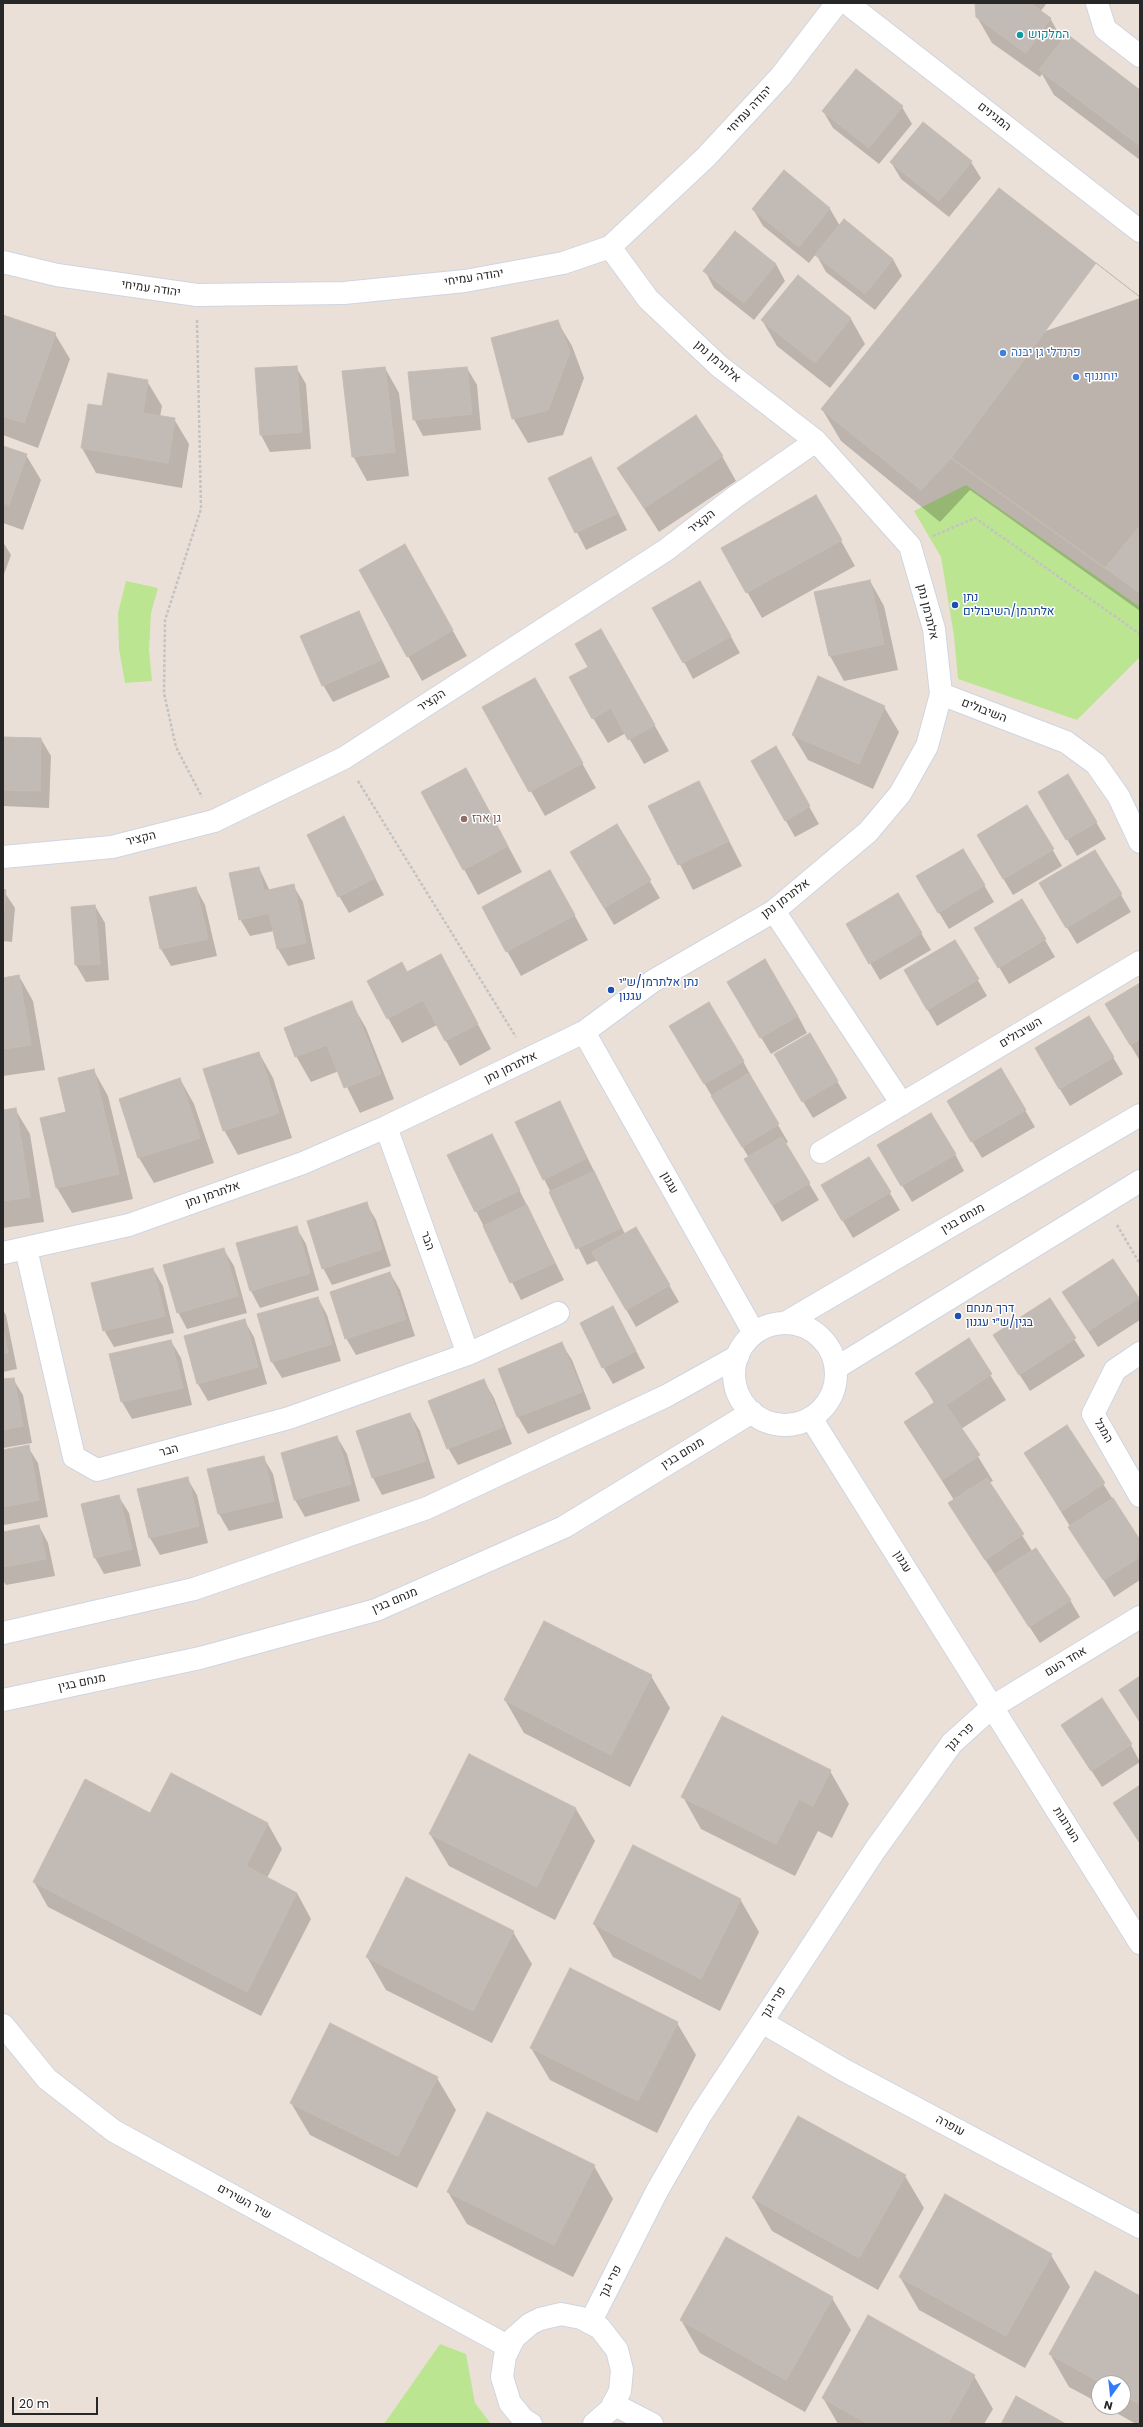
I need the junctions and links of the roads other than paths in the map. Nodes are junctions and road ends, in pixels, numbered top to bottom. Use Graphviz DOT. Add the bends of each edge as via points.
graph roads {
  1 [pos="837,3"];
  2 [pos="847,3"];
  3 [pos="1097,3"];
  4 [pos="1140,56"];
  5 [pos="1140,231"];
  6 [pos="610,247"];
  7 [pos="3,262"];
  8 [pos="816,441"];
  9 [pos="941,694"];
  10 [pos="1140,842"];
  11 [pos="3,857"];
  12 [pos="774,911"];
  13 [pos="1140,962"];
  14 [pos="584,1032"];
  15 [pos="902,1104"];
  16 [pos="1140,1115"];
  17 [pos="386,1127"];
  18 [pos="821,1152"];
  19 [pos="1140,1181"];
  20 [pos="26,1249"];
  21 [pos="3,1253"];
  22 [pos="558,1313"];
  23 [pos="785,1323"];
  24 [pos="754,1333"];
  25 [pos="1140,1353"];
  26 [pos="468,1354"];
  27 [pos="738,1356"];
  28 [pos="836,1368"];
  29 [pos="752,1412"];
  30 [pos="811,1418"];
  31 [pos="1140,1496"];
  32 [pos="1140,1617"];
  33 [pos="3,1633"];
  34 [pos="3,1700"];
  35 [pos="992,1707"];
  36 [pos="1140,1943"];
  37 [pos="762,2022"];
  38 [pos="3,2025"];
  39 [pos="1140,2227"];
  40 [pos="590,2323"];
  41 [pos="509,2348"];
  42 [pos="613,2404"];
  43 [pos="531,2424"];
  44 [pos="594,2424"];
  45 [pos="652,2424"];
  1 -- 6 [label="street, יהודה עמיחי" via="781,76 706,158"];
  2 -- 5 [label="street, המגינים"];
  3 -- 4 [label="street" via="1105,29"];
  6 -- 7 [label="street, יהודה עמיחי" via="563,263 466,281 344,293 197,295 57,275"];
  6 -- 8 [label="street, אלתרמן נתן" via="654,304 719,366"];
  8 -- 9 [label="street, אלתרמן נתן" via="910,546 934,629"];
  8 -- 11 [label="street, הקציר" via="734,497 666,550 344,758 214,821 112,846"];
  9 -- 10 [label="street, השיבולים" via="1066,742 1096,764 1119,797"];
  9 -- 12 [label="street, אלתרמן נתן" via="927,746 900,794 868,832"];
  12 -- 14 [label="street, אלתרמן נתן" via="653,980"];
  12 -- 15 [label="street"];
  13 -- 15 [label="street, השיבולים"];
  14 -- 17 [label="street, אלתרמן נתן"];
  14 -- 24 [label="street, עגנון"];
  15 -- 18 [label="street, השיבולים"];
  16 -- 23 [label="street, מנחם בגין"];
  17 -- 20 [label="street, אלתרמן נתן" via="303,1163 143,1220"];
  17 -- 26 [label="street, הבר"];
  19 -- 28 [label="street"];
  20 -- 21 [label="street, אלתרמן נתן"];
  20 -- 26 [label="street, הבר" via="74,1457 97,1470 289,1418"];
  22 -- 26 [label="street, הבר"];
  23 -- 24 [label="street" via="769,1325"];
  23 -- 28 [label="street" via="802,1326 816,1333 828,1346"];
  24 -- 27 [label="street"];
  25 -- 31 [label="street, המגל" via="1115,1370 1093,1414"];
  27 -- 29 [label="street" via="734,1378 738,1394"];
  27 -- 33 [label="street" via="666,1396 427,1508 194,1589"];
  28 -- 30 [label="street" via="833,1393 824,1407"];
  29 -- 30 [label="street" via="761,1419 778,1424 795,1424"];
  29 -- 34 [label="street, מנחם בגין" via="564,1527 376,1610 200,1658"];
  30 -- 35 [label="street, עגנון"];
  32 -- 35 [label="street, אחד העם"];
  35 -- 36 [label="street, הערוגות"];
  35 -- 37 [label="street, פרי גנך" via="948,1748 875,1850"];
  37 -- 39 [label="street, עופרה" via="844,2070"];
  37 -- 40 [label="street, פרי גנך" via="700,2116 657,2191"];
  38 -- 41 [label="street, שיר השירים" via="47,2079 114,2131"];
  40 -- 41 [label="street" via="582,2318 561,2314 540,2319 514,2338"];
  40 -- 42 [label="street" via="600,2328 616,2350 622,2370 620,2390"];
  41 -- 43 [label="street" via="505,2356 502,2377 510,2403 523,2420"];
  42 -- 44 [label="street"];
  42 -- 45 [label="street"];
}
